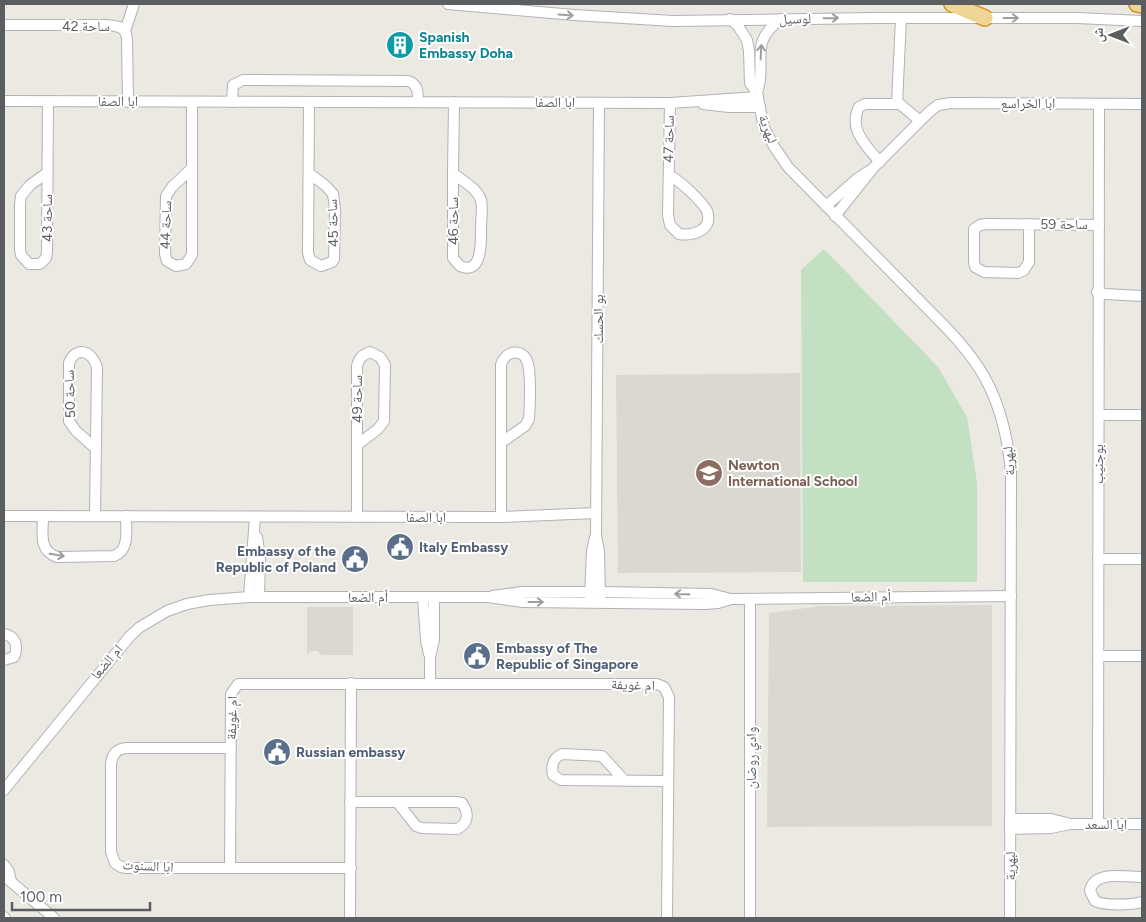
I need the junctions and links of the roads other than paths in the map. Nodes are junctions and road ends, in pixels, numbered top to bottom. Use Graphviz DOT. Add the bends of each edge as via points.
graph roads {
  1 [pos="134,4"];
  2 [pos="448,4"];
  3 [pos="952,4"];
  4 [pos="1138,4"];
  5 [pos="1142,5"];
  6 [pos="901,18"];
  7 [pos="984,18"];
  8 [pos="730,19"];
  9 [pos="781,19"];
  10 [pos="1142,21"];
  11 [pos="4,26"];
  12 [pos="125,31"];
  13 [pos="758,99"];
  14 [pos="4,101"];
  15 [pos="48,101"];
  16 [pos="128,102"];
  17 [pos="192,102"];
  18 [pos="232,102"];
  19 [pos="309,102"];
  20 [pos="418,102"];
  21 [pos="454,102"];
  22 [pos="599,103"];
  23 [pos="670,103"];
  24 [pos="897,104"];
  25 [pos="1099,104"];
  26 [pos="1142,104"];
  27 [pos="920,121"];
  28 [pos="877,164"];
  29 [pos="190,169"];
  30 [pos="47,173"];
  31 [pos="452,173"];
  32 [pos="310,174"];
  33 [pos="669,176"];
  34 [pos="826,206"];
  35 [pos="836,216"];
  36 [pos="1029,224"];
  37 [pos="1099,225"];
  38 [pos="1097,292"];
  39 [pos="1142,296"];
  40 [pos="1099,415"];
  41 [pos="1141,416"];
  42 [pos="502,442"];
  43 [pos="357,445"];
  44 [pos="95,448"];
  45 [pos="596,514"];
  46 [pos="4,516"];
  47 [pos="43,516"];
  48 [pos="95,516"];
  49 [pos="126,516"];
  50 [pos="256,516"];
  51 [pos="357,517"];
  52 [pos="501,517"];
  53 [pos="1098,559"];
  54 [pos="1141,560"];
  55 [pos="1011,596"];
  56 [pos="254,597"];
  57 [pos="428,597"];
  58 [pos="595,597"];
  59 [pos="750,599"];
  60 [pos="4,634"];
  61 [pos="1098,656"];
  62 [pos="1142,656"];
  63 [pos="4,660"];
  64 [pos="351,683"];
  65 [pos="430,683"];
  66 [pos="230,748"];
  67 [pos="625,781"];
  68 [pos="667,781"];
  69 [pos="4,790"];
  70 [pos="350,802"];
  71 [pos="398,803"];
  72 [pos="1010,824"];
  73 [pos="1098,824"];
  74 [pos="1142,824"];
  75 [pos="4,865"];
  76 [pos="230,868"];
  77 [pos="351,868"];
  78 [pos="1142,877"];
  79 [pos="8,879"];
  80 [pos="1142,902"];
  81 [pos="54,918"];
  82 [pos="350,918"];
  83 [pos="667,918"];
  84 [pos="750,918"];
  85 [pos="1010,918"];
  1 -- 12 [label="street"];
  2 -- 8 [label="street, لوسيل, one-way" via="636,20"];
  3 -- 7 [label="highway"];
  4 -- 5 [label="highway"];
  6 -- 7 [label="street, لوسيل"];
  9 -- 6 [label="street, لوسيل, one-way"];
  6 -- 24 [label="street"];
  7 -- 10 [label="street, لوسيل, one-way"];
  8 -- 9 [label="street, لوسيل"];
  8 -- 13 [label="street, لبهرية" via="746,40 750,83"];
  13 -- 9 [label="street, لبهرية, one-way" via="761,44 769,29"];
  11 -- 12 [label="street, ساحة 42" via="115,26"];
  12 -- 16 [label="street, ساحة 42"];
  13 -- 23 [label="street, ابا الصفا" via="729,107"];
  13 -- 34 [label="street, لبهرية" via="764,128 775,148 788,168"];
  14 -- 15 [label="street, ابا الصفا"];
  15 -- 16 [label="street, ابا الصفا"];
  15 -- 30 [label="street, ساحة 43"];
  16 -- 17 [label="street, ابا الصفا"];
  17 -- 18 [label="street, ابا الصفا"];
  17 -- 29 [label="street, ساحة 44"];
  18 -- 19 [label="street, ابا الصفا"];
  18 -- 20 [label="street" via="234,84 243,80 263,80 408,81 417,88"];
  19 -- 20 [label="street, ابا الصفا"];
  19 -- 32 [label="street, ساحة 45"];
  20 -- 21 [label="street, ابا الصفا"];
  21 -- 22 [label="street, ابا الصفا"];
  21 -- 31 [label="street, ساحة 46"];
  22 -- 23 [label="street, ابا الصفا"];
  22 -- 45 [label="street, بو الحسك"];
  23 -- 33 [label="street, ساحة 47"];
  24 -- 27 [label="street"];
  24 -- 28 [label="street" via="866,104 857,110 859,138"];
  25 -- 26 [label="street, ابا الخراسع"];
  25 -- 27 [label="street, ابا الخراسع" via="942,104"];
  25 -- 37 [label="street, بوجنيب"];
  27 -- 28 [label="street, ابا الخراسع"];
  28 -- 34 [label="street, ابا الخراسع"];
  28 -- 35 [label="street, ابا الخراسع"];
  29 -- 29 [label="street, ساحة 44" via="165,199 164,254 167,261 176,266 186,264 192,254"];
  30 -- 30 [label="street, ساحة 43" via="24,192 20,204 20,250 28,264 40,264 46,258"];
  31 -- 31 [label="street, ساحة 46" via="473,189 481,201 480,252 476,263 469,267 460,266 454,258"];
  32 -- 32 [label="street, ساحة 45" via="331,190 334,200 334,258 321,266 310,260 308,253"];
  33 -- 33 [label="street, ساحة 47" via="680,182 707,212 707,221 696,234 679,234 670,225"];
  34 -- 35 [label="street, لبهرية"];
  35 -- 55 [label="street, لبهرية" via="958,340 989,386 1008,444 1011,472"];
  36 -- 36 [label="street, ساحة 59" via="1029,262 1024,270 1018,273 984,272 975,267 976,227"];
  36 -- 37 [label="street, ساحة 59"];
  37 -- 38 [label="street, بوجنيب"];
  38 -- 39 [label="street"];
  38 -- 40 [label="street, بوجنيب"];
  40 -- 41 [label="street"];
  40 -- 53 [label="street, بوجنيب"];
  42 -- 42 [label="street" via="520,430 529,419 529,365 518,353 502,359"];
  42 -- 52 [label="street"];
  43 -- 43 [label="street, ساحة 49" via="384,421 385,366 380,357 370,352 359,358 357,366"];
  43 -- 51 [label="street, ساحة 49"];
  44 -- 44 [label="street, ساحة 50" via="71,425 68,413 68,363 73,356 83,352 91,355 97,367"];
  44 -- 48 [label="street, ساحة 50"];
  45 -- 52 [label="street, ابا الصفا"];
  45 -- 58 [label="street, بو الحسك" via="592,551"];
  46 -- 47 [label="street, ابا الصفا"];
  47 -- 48 [label="street, ابا الصفا"];
  47 -- 49 [label="street, one-way" via="44,549 57,557 120,554 126,544"];
  48 -- 49 [label="street, ابا الصفا"];
  49 -- 50 [label="street, ابا الصفا"];
  50 -- 51 [label="street, ابا الصفا"];
  50 -- 56 [label="street" via="260,558"];
  51 -- 52 [label="street, ابا الصفا"];
  53 -- 54 [label="street"];
  53 -- 61 [label="street, بوجنيب"];
  55 -- 59 [label="street, أم الضعا"];
  55 -- 72 [label="street, لبهرية"];
  56 -- 57 [label="street, أم الضعا"];
  56 -- 69 [label="street, ام الضعا" via="187,604 167,611 140,627 120,646"];
  57 -- 58 [label="street, أم الضعا" via="488,597 522,592"];
  57 -- 65 [label="street" via="426,640"];
  58 -- 59 [label="street, أم الضعا" via="711,594 730,599"];
  59 -- 84 [label="street, وادي روضان"];
  60 -- 63 [label="street" via="14,639 16,648 14,657"];
  61 -- 62 [label="street"];
  61 -- 73 [label="street, بوجنيب"];
  64 -- 65 [label="street, ام غويفة"];
  64 -- 66 [label="street, ام غويفة" via="238,684 231,694"];
  64 -- 70 [label="street"];
  65 -- 68 [label="street, ام غويفة" via="661,685 668,692"];
  66 -- 76 [label="street, ام غويفة"];
  66 -- 76 [label="street, ابا السنوت" via="122,748 115,753 111,764 111,852 118,866"];
  67 -- 67 [label="street" via="605,758 598,755 562,754 553,760 553,774 561,780"];
  67 -- 68 [label="street"];
  68 -- 83 [label="street, ام غويفة"];
  70 -- 71 [label="street"];
  70 -- 77 [label="street"];
  71 -- 71 [label="street" via="412,822 422,828 457,828 462,826 468,815 462,803"];
  72 -- 73 [label="street, ابا السعد" via="1051,828"];
  72 -- 85 [label="street, لبهرية"];
  73 -- 74 [label="street, ابا السعد"];
  75 -- 79 [label="street" via="9,872"];
  76 -- 77 [label="street, ابا السنوت"];
  77 -- 82 [label="street"];
  78 -- 80 [label="street" via="1100,878 1093,882 1090,891 1095,901 1102,904"];
  79 -- 81 [label="street"];
}
